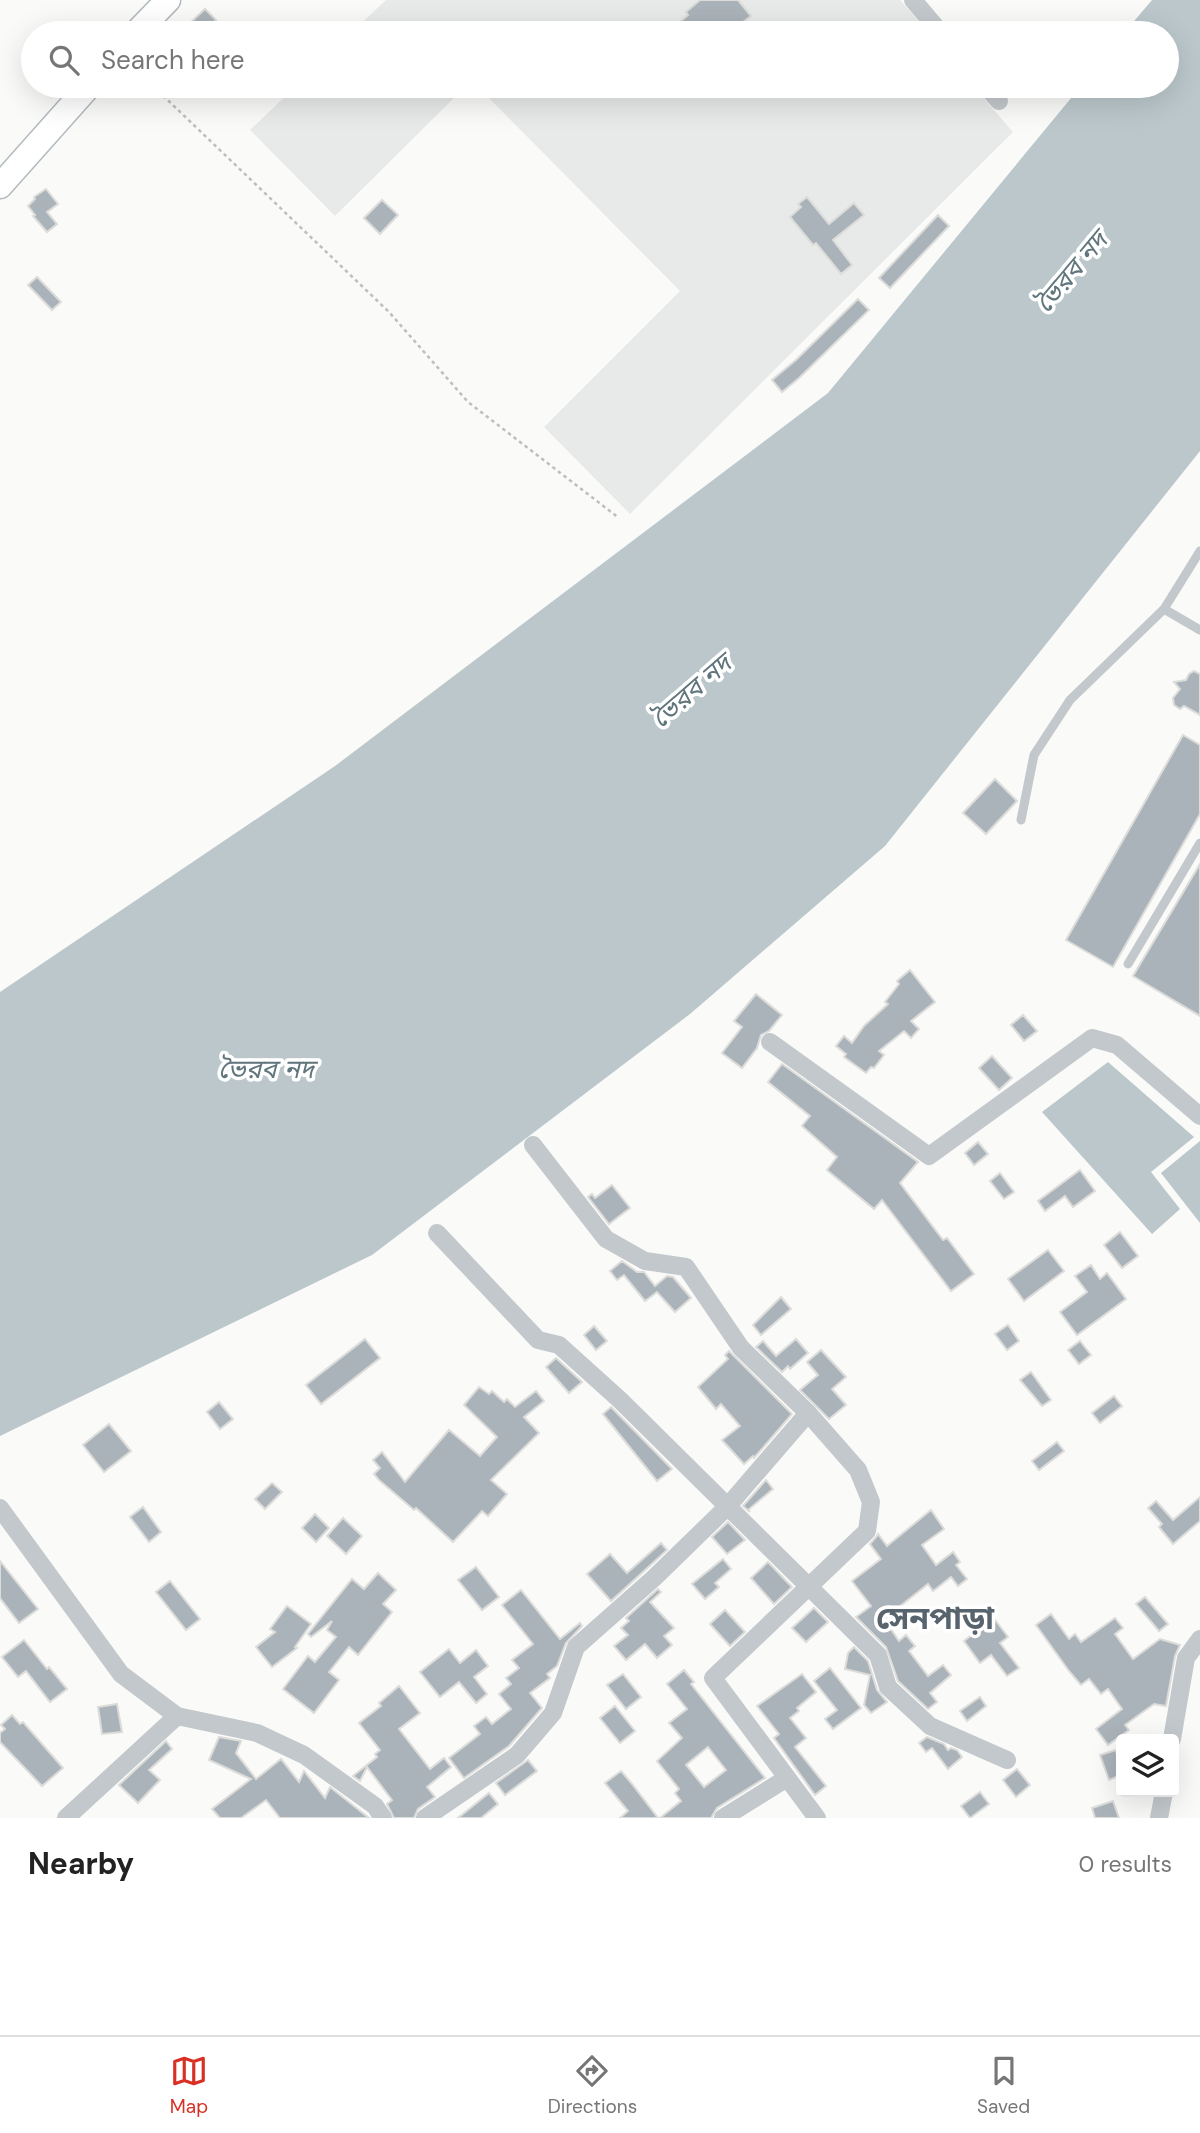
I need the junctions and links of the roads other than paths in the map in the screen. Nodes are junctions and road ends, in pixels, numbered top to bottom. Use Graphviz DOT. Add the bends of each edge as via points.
graph roads {
  1 [pos="168,0"];
  2 [pos="913,0"];
  3 [pos="148,21"];
  4 [pos="931,21"];
  5 [pos="78,98"];
  6 [pos="996,98"];
  7 [pos="999,101"];
  8 [pos="0,186"];
  9 [pos="1200,551"];
  10 [pos="1164,609"];
  11 [pos="1200,630"];
  12 [pos="1021,820"];
  13 [pos="1200,843"];
  14 [pos="1128,964"];
  15 [pos="770,1042"];
  16 [pos="1200,1116"];
  17 [pos="533,1145"];
  18 [pos="437,1233"];
  19 [pos="808,1413"];
  20 [pos="727,1507"];
  21 [pos="0,1508"];
  22 [pos="807,1587"];
  23 [pos="1200,1639"];
  24 [pos="177,1716"];
  25 [pos="1173,1734"];
  26 [pos="1007,1760"];
  27 [pos="787,1778"];
  28 [pos="1163,1797"];
  29 [pos="65,1818"];
  30 [pos="383,1818"];
  31 [pos="425,1818"];
  32 [pos="723,1818"];
  33 [pos="817,1818"];
  34 [pos="1159,1818"];
  1 -- 3 [label="main road"];
  2 -- 4 [label="street"];
  5 -- 8 [label="main road"];
  6 -- 7 [label="street"];
  9 -- 10 [label="lane"];
  10 -- 11 [label="lane"];
  10 -- 12 [label="lane" via="1070,700 1034,755"];
  13 -- 14 [label="lane"];
  15 -- 16 [label="street" via="929,1156 1092,1038 1117,1045"];
  17 -- 19 [label="street" via="606,1239 645,1261 686,1267 741,1348"];
  18 -- 20 [label="street" via="538,1340 559,1345"];
  19 -- 20 [label="street"];
  19 -- 22 [label="street" via="858,1470 871,1502 867,1531"];
  20 -- 22 [label="street"];
  20 -- 31 [label="street" via="576,1647 553,1713 517,1755"];
  21 -- 24 [label="street" via="121,1674"];
  22 -- 26 [label="street" via="878,1655 888,1687 930,1726"];
  22 -- 27 [label="street" via="713,1678"];
  23 -- 25 [label="street" via="1186,1658"];
  24 -- 29 [label="street"];
  24 -- 30 [label="street" via="257,1733 304,1755 375,1806"];
  27 -- 32 [label="street"];
  27 -- 33 [label="street"];
  28 -- 34 [label="street"];
}
